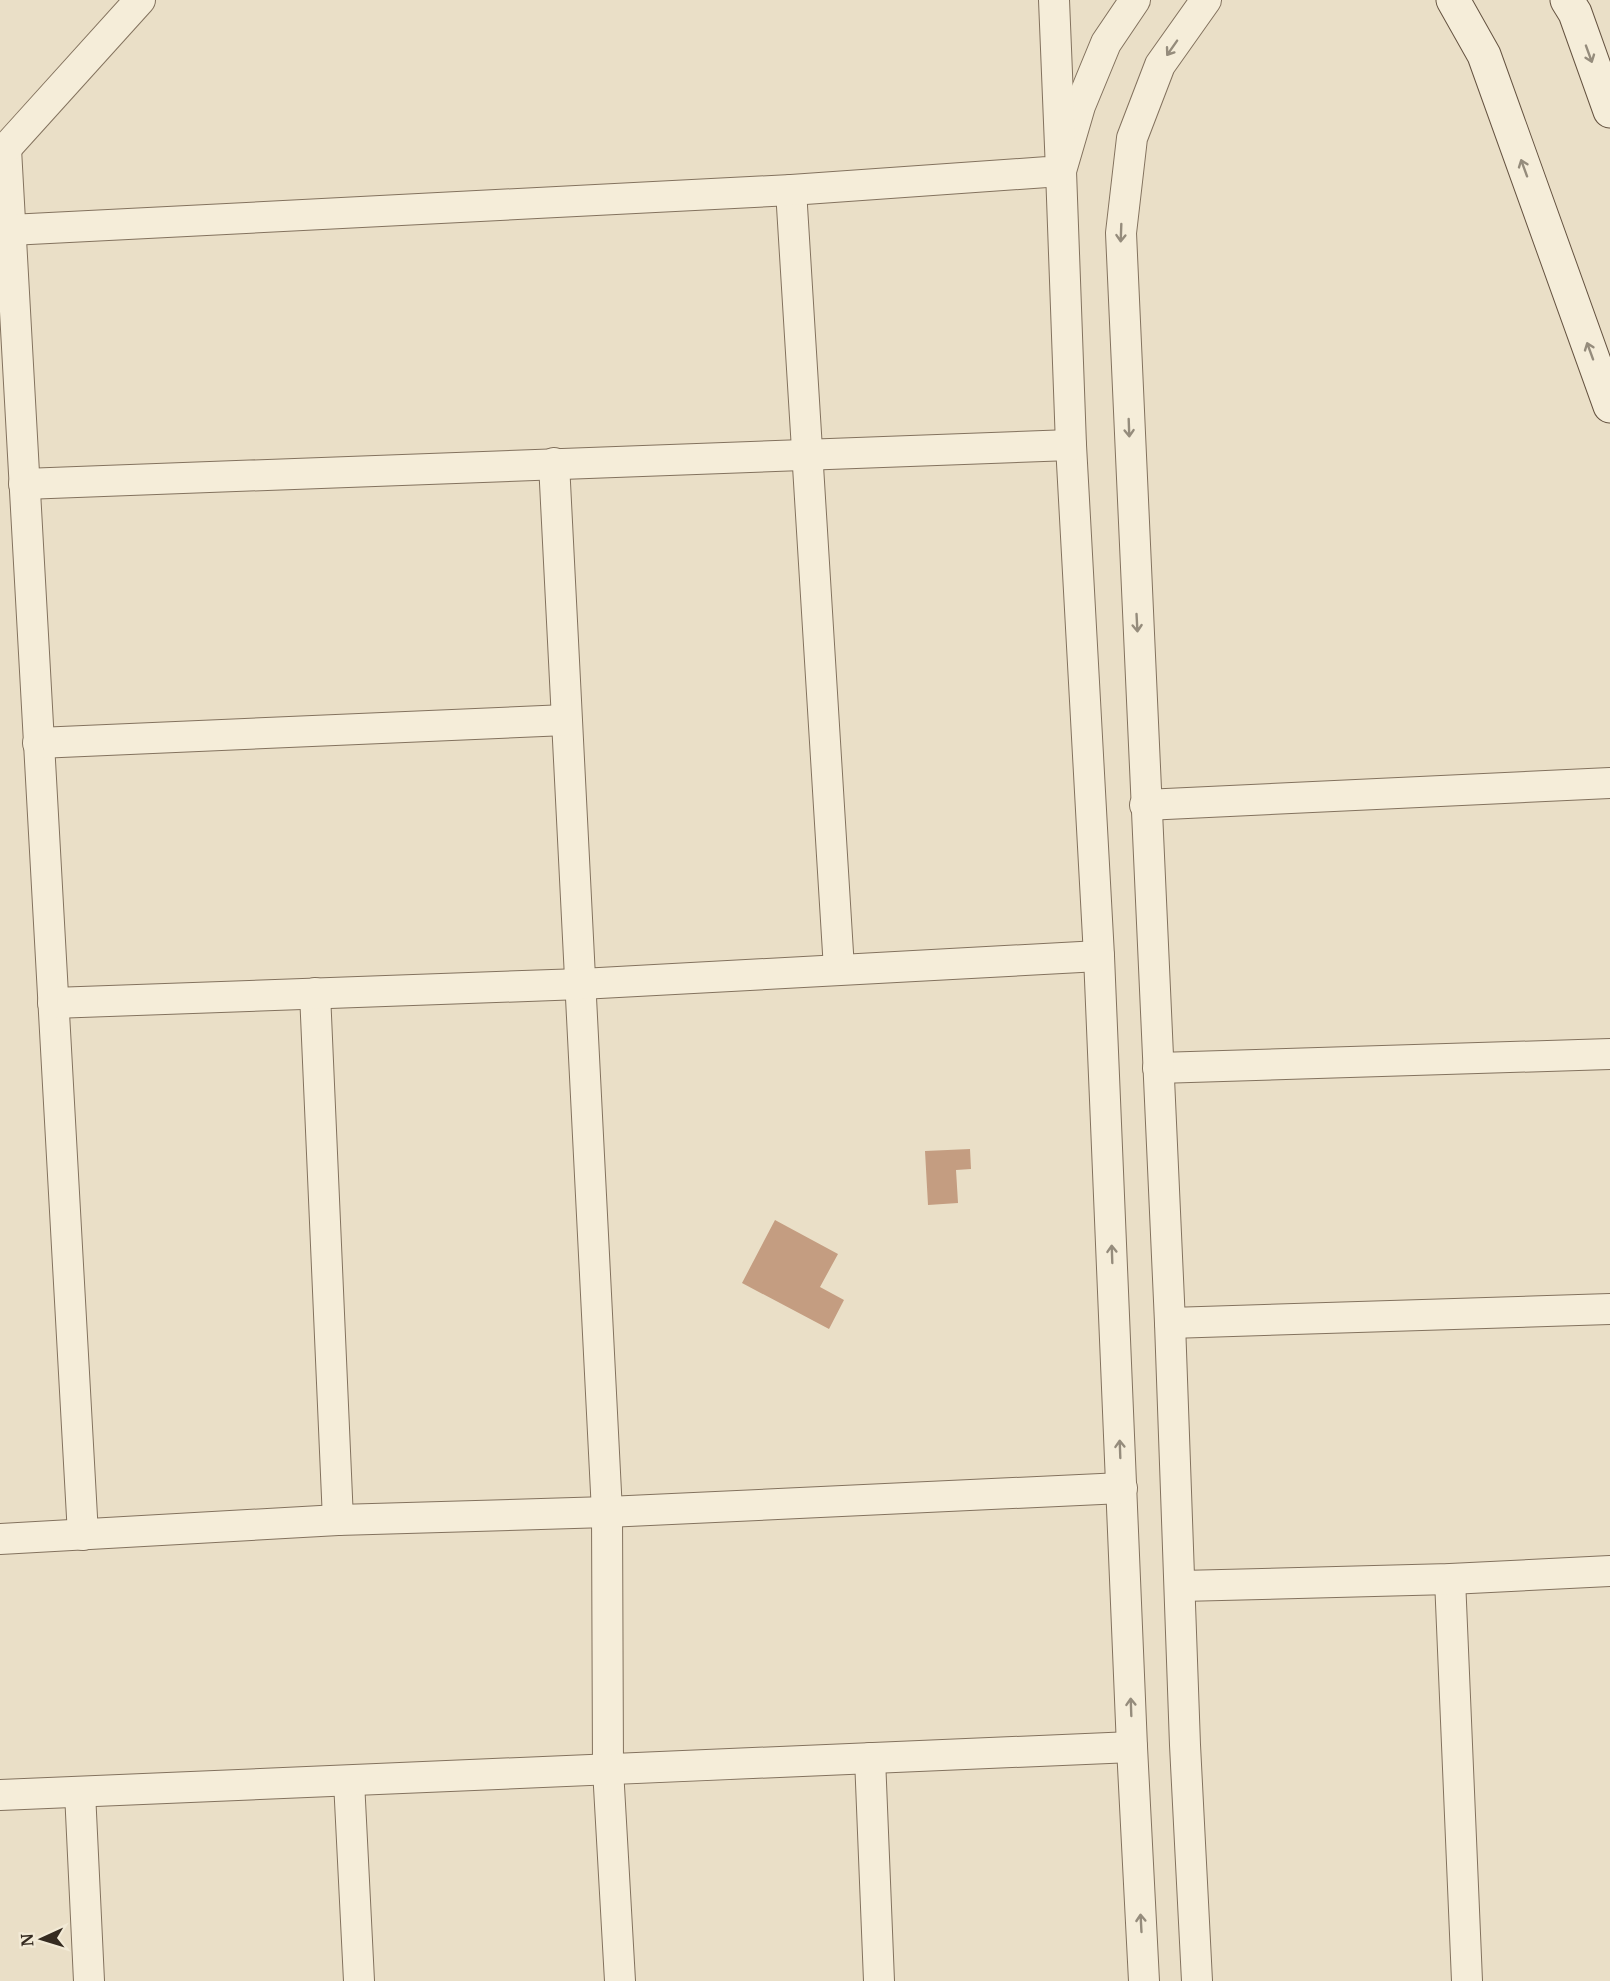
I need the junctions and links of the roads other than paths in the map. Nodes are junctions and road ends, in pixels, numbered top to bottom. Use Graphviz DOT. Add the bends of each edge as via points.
graph roads {
  1 [pos="141,0"];
  2 [pos="1054,0"];
  3 [pos="1135,0"];
  4 [pos="1206,0"];
  5 [pos="1453,0"];
  6 [pos="1567,0"];
  7 [pos="1610,111"];
  8 [pos="3,152"];
  9 [pos="1061,171"];
  10 [pos="791,190"];
  11 [pos="10,230"];
  12 [pos="1610,406"];
  13 [pos="1071,445"];
  14 [pos="807,453"];
  15 [pos="554,463"];
  16 [pos="24,484"];
  17 [pos="566,720"];
  18 [pos="38,743"];
  19 [pos="1610,783"];
  20 [pos="1145,805"];
  21 [pos="1099,956"];
  22 [pos="839,969"];
  23 [pos="581,984"];
  24 [pos="315,993"];
  25 [pos="53,1002"];
  26 [pos="1610,1054"];
  27 [pos="1158,1068"];
  28 [pos="1610,1309"];
  29 [pos="1170,1323"];
  30 [pos="1122,1488"];
  31 [pos="607,1512"];
  32 [pos="338,1520"];
  33 [pos="83,1535"];
  34 [pos="0,1539"];
  35 [pos="1610,1571"];
  36 [pos="1450,1578"];
  37 [pos="1180,1586"];
  38 [pos="1132,1747"];
  39 [pos="870,1758"];
  40 [pos="608,1770"];
  41 [pos="349,1781"];
  42 [pos="80,1792"];
  43 [pos="0,1795"];
  44 [pos="89,1981"];
  45 [pos="359,1981"];
  46 [pos="620,1981"];
  47 [pos="879,1981"];
  48 [pos="1144,1981"];
  49 [pos="1197,1981"];
  50 [pos="1467,1981"];
  1 -- 8 [label="street"];
  2 -- 9 [label="street"];
  3 -- 9 [label="street" via="1106,43 1080,106"];
  4 -- 20 [label="street, one-way" via="1160,65 1132,138 1121,233"];
  12 -- 5 [label="main road, one-way" via="1484,56"];
  6 -- 7 [label="main road, one-way"];
  8 -- 11 [label="street"];
  9 -- 10 [label="street"];
  9 -- 13 [label="street"];
  10 -- 11 [label="street"];
  10 -- 14 [label="street"];
  11 -- 16 [label="street"];
  13 -- 14 [label="street"];
  13 -- 21 [label="street"];
  14 -- 15 [label="street"];
  14 -- 22 [label="street"];
  15 -- 16 [label="street"];
  15 -- 17 [label="street"];
  16 -- 18 [label="street"];
  17 -- 18 [label="street"];
  17 -- 23 [label="street"];
  18 -- 25 [label="street"];
  19 -- 20 [label="street"];
  20 -- 27 [label="street"];
  21 -- 22 [label="street"];
  30 -- 21 [label="street, one-way"];
  22 -- 23 [label="street"];
  23 -- 24 [label="street"];
  23 -- 31 [label="street"];
  24 -- 25 [label="street"];
  24 -- 32 [label="street"];
  25 -- 33 [label="street"];
  26 -- 27 [label="street"];
  27 -- 29 [label="street"];
  28 -- 29 [label="street"];
  29 -- 37 [label="street"];
  30 -- 31 [label="street"];
  38 -- 30 [label="street, one-way"];
  31 -- 32 [label="street"];
  31 -- 40 [label="street"];
  32 -- 33 [label="street"];
  33 -- 34 [label="street"];
  35 -- 36 [label="street"];
  36 -- 37 [label="street"];
  36 -- 50 [label="street"];
  37 -- 49 [label="street"];
  38 -- 39 [label="street"];
  48 -- 38 [label="street, one-way"];
  39 -- 40 [label="street"];
  39 -- 47 [label="street"];
  40 -- 41 [label="street"];
  40 -- 46 [label="street"];
  41 -- 42 [label="street"];
  41 -- 45 [label="street"];
  42 -- 43 [label="street"];
  42 -- 44 [label="street"];
}
